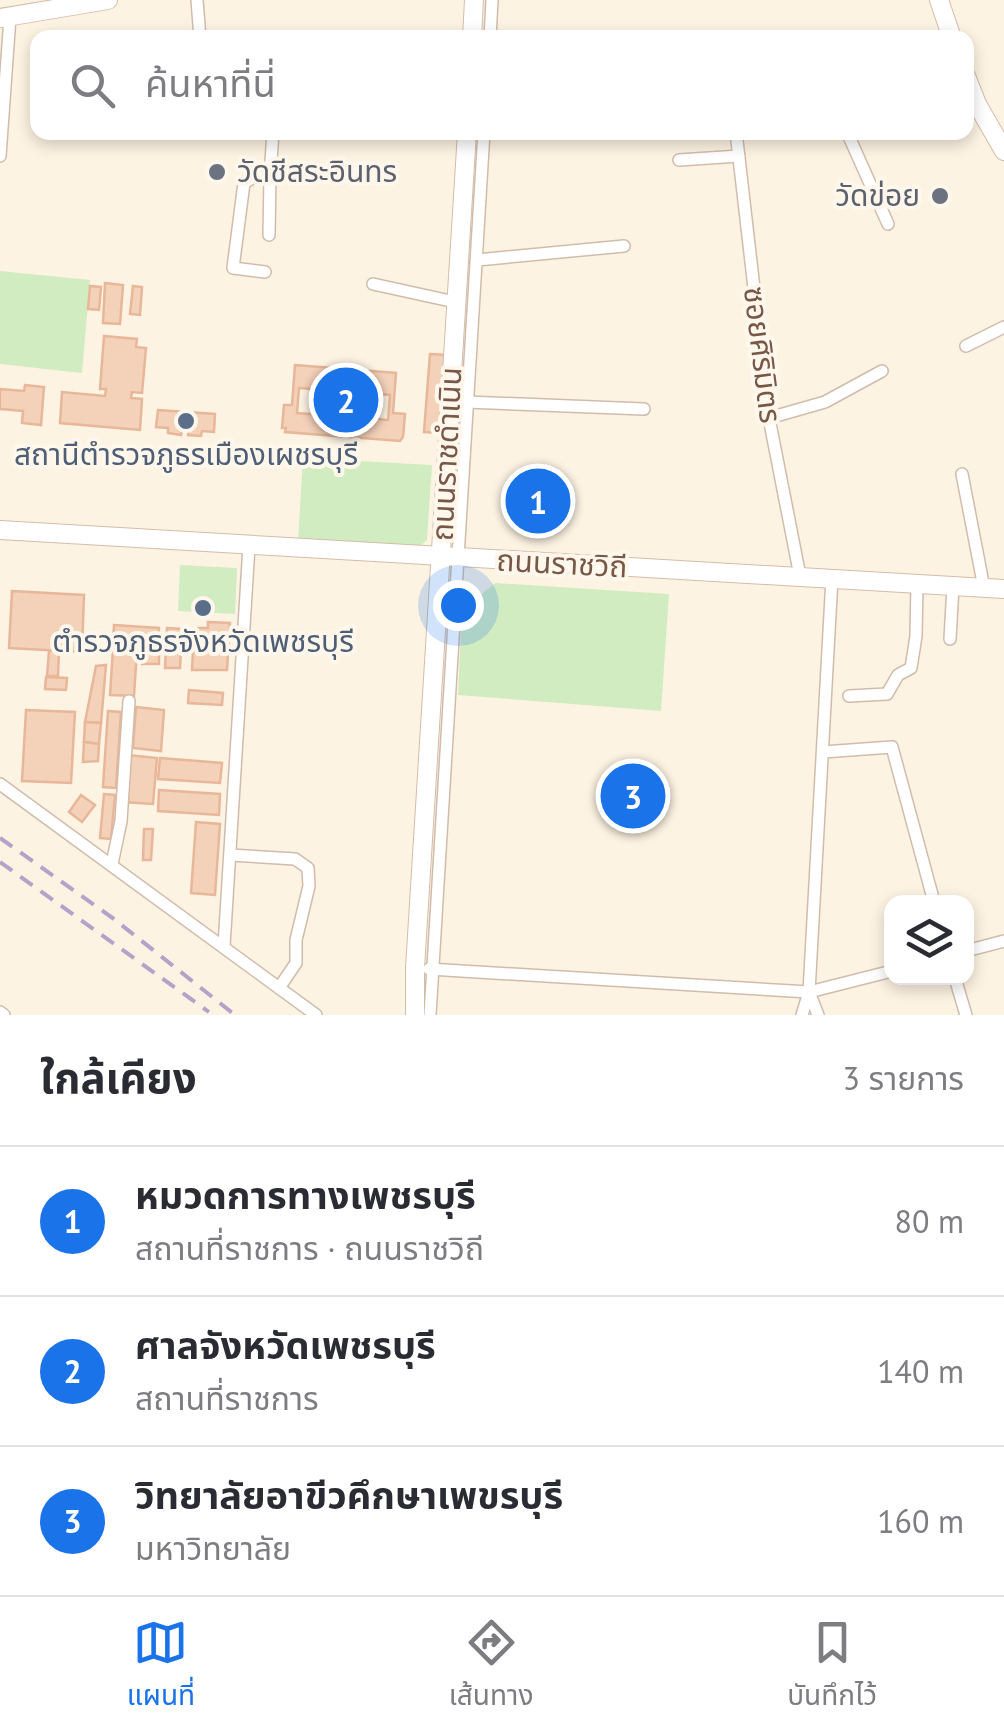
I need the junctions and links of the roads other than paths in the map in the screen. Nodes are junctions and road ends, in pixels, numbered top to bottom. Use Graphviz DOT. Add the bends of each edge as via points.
graph roads {
  1 [pos="108,0"];
  2 [pos="197,0"];
  3 [pos="492,0"];
  4 [pos="939,0"];
  5 [pos="5,18"];
  6 [pos="477,19"];
  7 [pos="199,30"];
  8 [pos="949,30"];
  9 [pos="974,96"];
  10 [pos="272,140"];
  11 [pos="468,140"];
  12 [pos="482,140"];
  13 [pos="737,140"];
  14 [pos="850,140"];
  15 [pos="1004,152"];
  16 [pos="0,156"];
  17 [pos="738,156"];
  18 [pos="679,160"];
  19 [pos="270,176"];
  20 [pos="472,185"];
  21 [pos="888,224"];
  22 [pos="269,235"];
  23 [pos="624,246"];
  24 [pos="477,260"];
  25 [pos="265,272"];
  26 [pos="373,284"];
  27 [pos="455,302"];
  28 [pos="1004,327"];
  29 [pos="966,346"];
  30 [pos="882,371"];
  31 [pos="644,408"];
  32 [pos="461,410"];
  33 [pos="768,418"];
  34 [pos="962,474"];
  35 [pos="0,530"];
  36 [pos="249,546"];
  37 [pos="449,558"];
  38 [pos="800,576"];
  39 [pos="832,578"];
  40 [pos="917,584"];
  41 [pos="953,586"];
  42 [pos="984,588"];
  43 [pos="1004,589"];
  44 [pos="950,638"];
  45 [pos="848,696"];
  46 [pos="129,701"];
  47 [pos="823,752"];
  48 [pos="0,784"];
  49 [pos="230,855"];
  50 [pos="112,864"];
  51 [pos="932,895"];
  52 [pos="1004,941"];
  53 [pos="224,946"];
  54 [pos="974,949"];
  55 [pos="424,968"];
  56 [pos="884,973"];
  57 [pos="956,985"];
  58 [pos="279,988"];
  59 [pos="809,992"];
  60 [pos="316,1015"];
  61 [pos="415,1015"];
  62 [pos="430,1015"];
  63 [pos="802,1015"];
  64 [pos="818,1015"];
  65 [pos="966,1015"];
  1 -- 5 [label="main road"];
  2 -- 7 [label="street"];
  3 -- 6 [label="street"];
  4 -- 8 [label="main road"];
  5 -- 16 [label="street"];
  9 -- 15 [label="main road"];
  10 -- 19 [label="street"];
  11 -- 20 [label="main road, ถนนราชดำเนิน"];
  12 -- 20 [label="street"];
  13 -- 17 [label="street, ซอยศิริมิตร"];
  14 -- 21 [label="street"];
  17 -- 18 [label="street"];
  17 -- 33 [label="street, ซอยศิริมิตร"];
  19 -- 22 [label="street"];
  19 -- 25 [label="street" via="244,183 232,268"];
  20 -- 24 [label="street"];
  20 -- 27 [label="main road, ถนนราชดำเนิน"];
  23 -- 24 [label="street"];
  24 -- 32 [label="street"];
  26 -- 27 [label="street"];
  27 -- 32 [label="main road, ถนนราชดำเนิน"];
  28 -- 29 [label="street"];
  30 -- 33 [label="street" via="825,402"];
  31 -- 32 [label="street"];
  32 -- 37 [label="main road, ถนนราชดำเนิน"];
  33 -- 38 [label="street, ซอยศิริมิตร"];
  34 -- 42 [label="street"];
  35 -- 36 [label="main road, ถนนราชวิถี"];
  36 -- 37 [label="main road, ถนนราชวิถี"];
  36 -- 49 [label="street"];
  37 -- 38 [label="main road, ถนนราชวิถี"];
  37 -- 55 [label="main road, ถนนราชดำเนิน"];
  38 -- 39 [label="main road, ถนนราชวิถี"];
  39 -- 40 [label="main road, ถนนราชวิถี"];
  39 -- 47 [label="street"];
  40 -- 41 [label="main road, ถนนราชวิถี"];
  40 -- 45 [label="street" via="911,668 886,694"];
  41 -- 42 [label="main road, ถนนราชวิถี"];
  41 -- 44 [label="street"];
  42 -- 43 [label="main road, ถนนราชวิถี"];
  46 -- 50 [label="street"];
  47 -- 51 [label="street" via="892,747"];
  47 -- 59 [label="street"];
  48 -- 50 [label="street"];
  49 -- 53 [label="street"];
  49 -- 58 [label="street" via="295,859 308,868 296,963"];
  50 -- 53 [label="street"];
  52 -- 54 [label="street"];
  53 -- 58 [label="street"];
  55 -- 59 [label="street"];
  55 -- 61 [label="main road, ถนนราชดำเนิน"];
  55 -- 62 [label="street"];
  56 -- 59 [label="street"];
  57 -- 65 [label="street"];
  58 -- 60 [label="street"];
  59 -- 63 [label="street"];
  59 -- 64 [label="street"];
}
